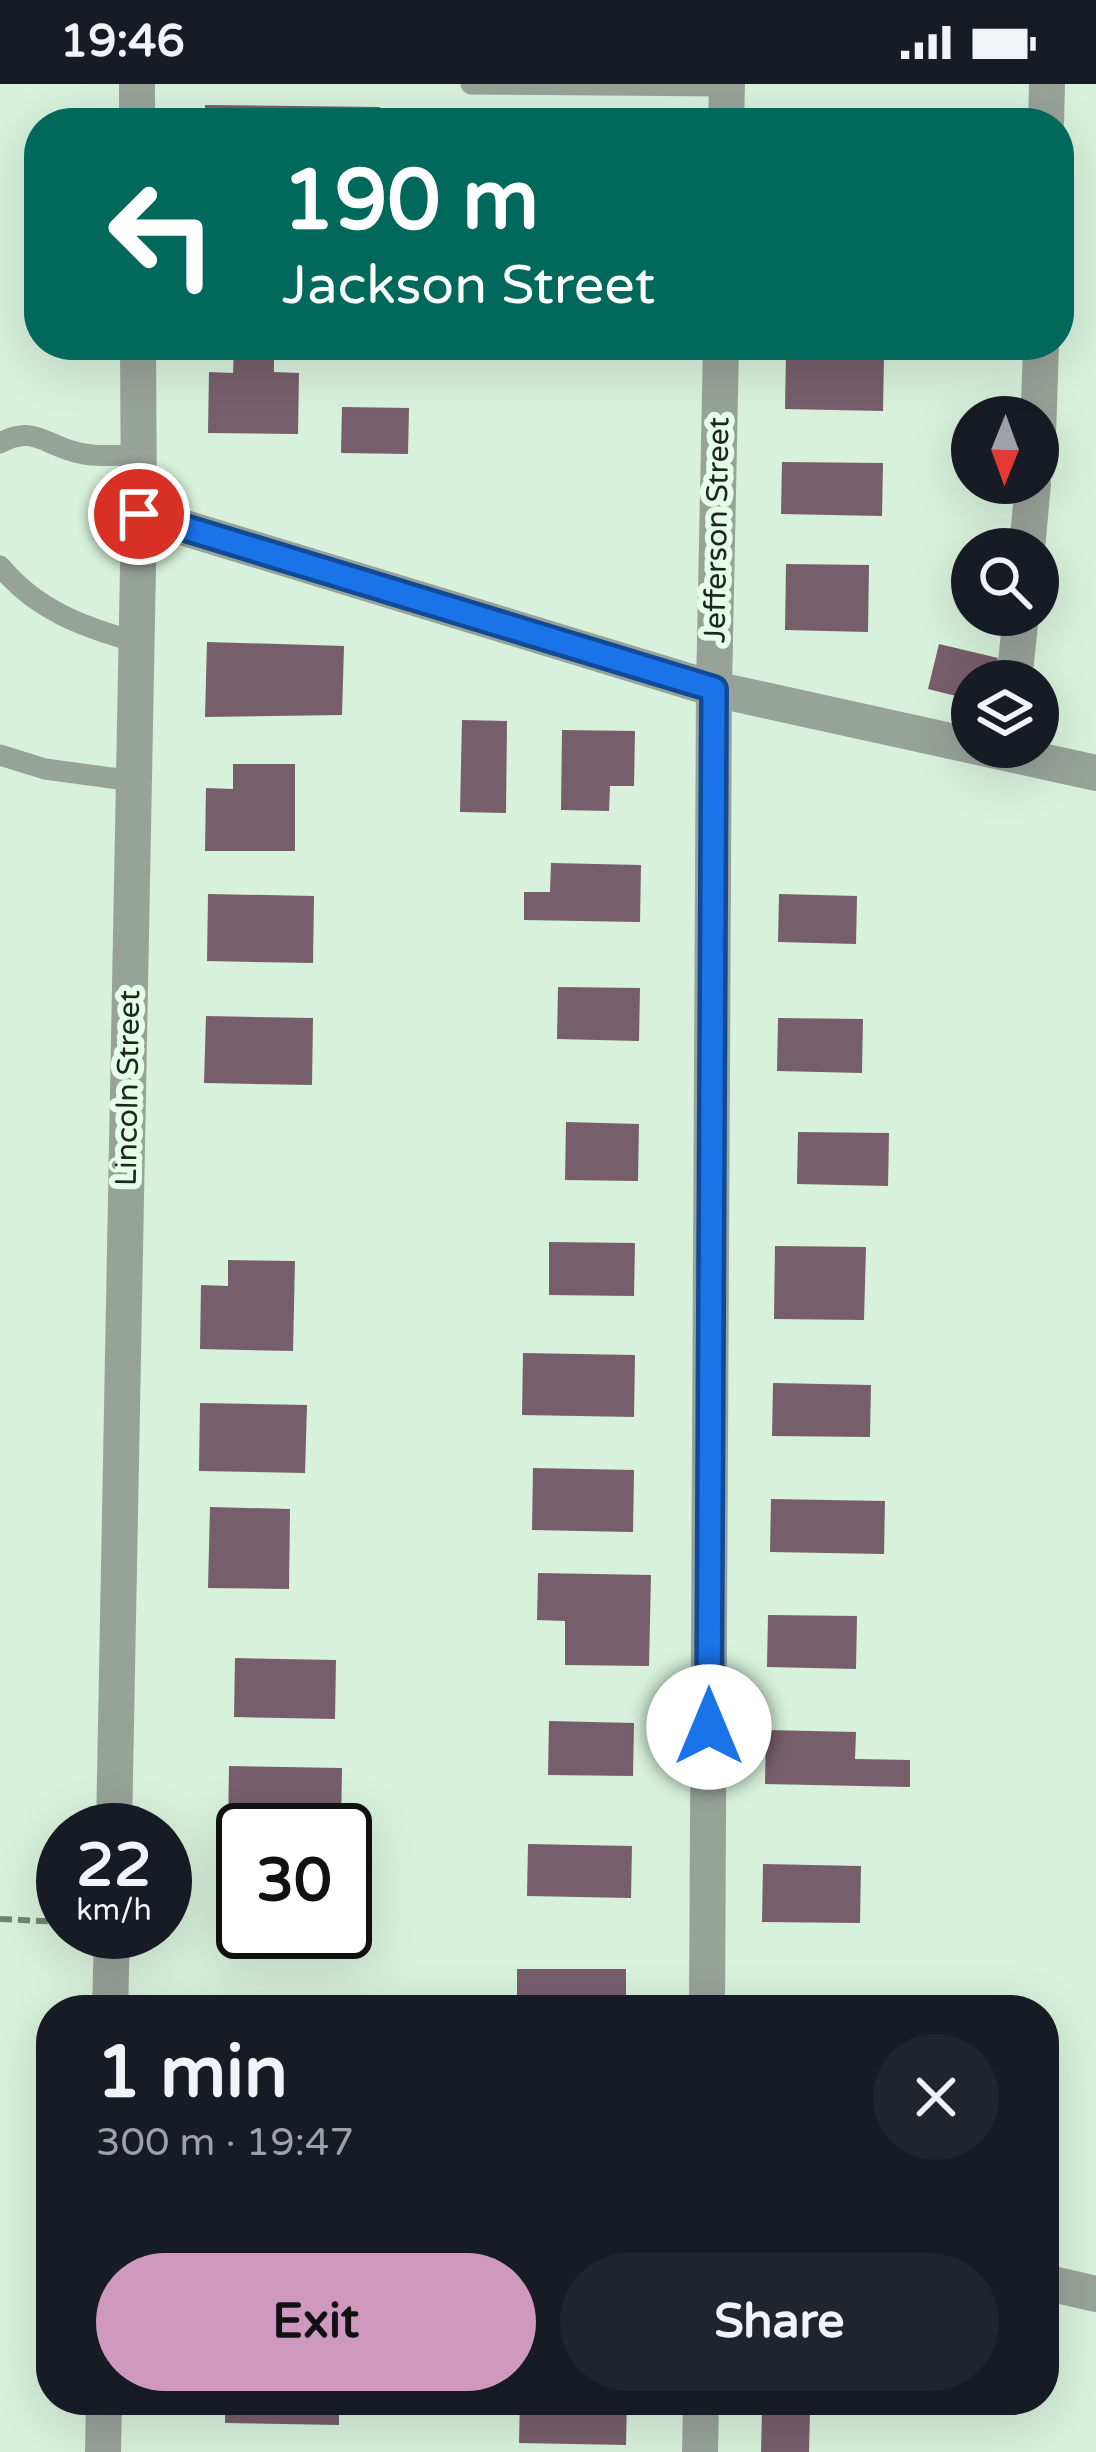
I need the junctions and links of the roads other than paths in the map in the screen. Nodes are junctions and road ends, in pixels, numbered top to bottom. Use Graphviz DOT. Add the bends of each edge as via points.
graph roads {
  1 [pos="471,84"];
  2 [pos="727,85"];
  3 [pos="138,360"];
  4 [pos="722,360"];
  5 [pos="1040,360"];
  6 [pos="1039,396"];
  7 [pos="0,443"];
  8 [pos="139,455"];
  9 [pos="139,514"];
  10 [pos="0,566"];
  11 [pos="136,642"];
  12 [pos="714,689"];
  13 [pos="951,739"];
  14 [pos="0,755"];
  15 [pos="1059,764"];
  16 [pos="1096,773"];
  17 [pos="134,781"];
  18 [pos="115,1803"];
  19 [pos="111,1959"];
  20 [pos="110,1995"];
  21 [pos="707,1995"];
  22 [pos="1059,2285"];
  23 [pos="1096,2294"];
  24 [pos="104,2415"];
  25 [pos="701,2415"];
  26 [pos="103,2452"];
  27 [pos="700,2452"];
  1 -- 2 [label="lane"];
  3 -- 8 [label="street, Lincoln Street"];
  4 -- 12 [label="street, Jefferson Street"];
  5 -- 6 [label="street"];
  7 -- 8 [label="lane" via="16,434 94,456"];
  8 -- 9 [label="street, Lincoln Street"];
  9 -- 11 [label="street, Lincoln Street"];
  9 -- 12 [label="street"];
  10 -- 11 [label="lane" via="38,604"];
  11 -- 17 [label="street, Lincoln Street"];
  12 -- 13 [label="street"];
  12 -- 21 [label="street, Jefferson Street"];
  14 -- 17 [label="lane"];
  15 -- 16 [label="street"];
  17 -- 18 [label="street, Lincoln Street"];
  19 -- 20 [label="street"];
  22 -- 23 [label="street"];
  24 -- 26 [label="street"];
  25 -- 27 [label="street"];
}
